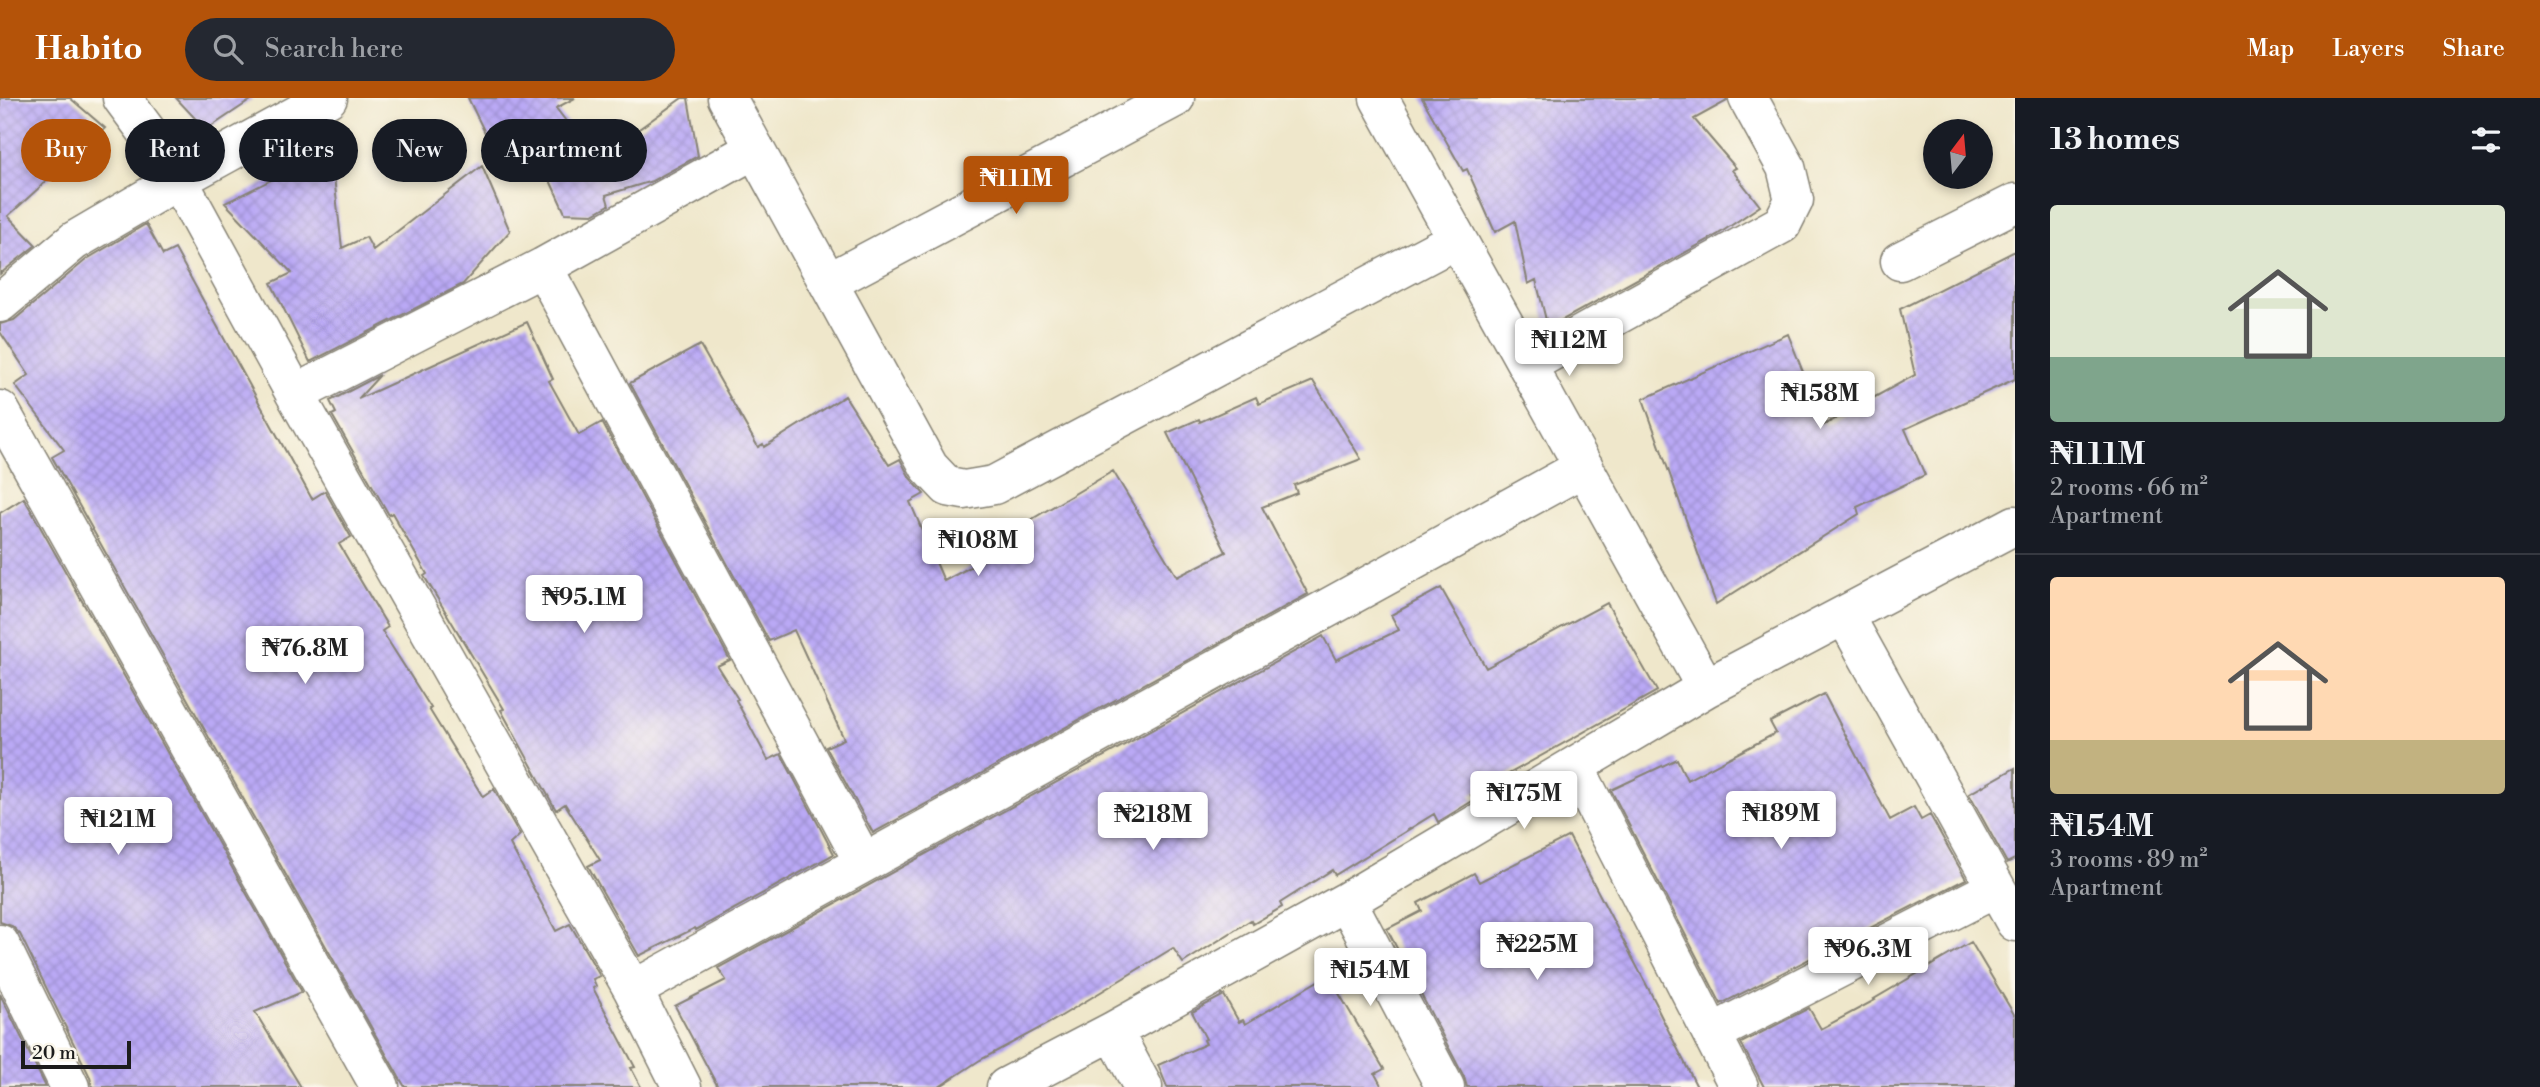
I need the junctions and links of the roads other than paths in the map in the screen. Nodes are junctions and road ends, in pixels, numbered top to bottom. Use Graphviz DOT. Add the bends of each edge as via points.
graph roads {
  1 [pos="122,98"];
  2 [pos="328,98"];
  3 [pos="727,98"];
  4 [pos="1175,98"];
  5 [pos="1379,98"];
  6 [pos="1748,98"];
  7 [pos="138,119"];
  8 [pos="755,149"];
  9 [pos="225,154"];
  10 [pos="175,182"];
  11 [pos="179,182"];
  12 [pos="2015,203"];
  13 [pos="1457,239"];
  14 [pos="1900,261"];
  15 [pos="543,267"];
  16 [pos="829,282"];
  17 [pos="0,303"];
  18 [pos="1527,365"];
  19 [pos="295,394"];
  20 [pos="0,410"];
  21 [pos="1584,467"];
  22 [pos="2015,525"];
  23 [pos="1845,616"];
  24 [pos="1706,688"];
  25 [pos="1575,767"];
  26 [pos="864,863"];
  27 [pos="1996,888"];
  28 [pos="1348,901"];
  29 [pos="2015,922"];
  30 [pos="0,944"];
  31 [pos="633,990"];
  32 [pos="1113,1031"];
  33 [pos="1713,1033"];
  34 [pos="70,1087"];
  35 [pos="380,1087"];
  36 [pos="682,1087"];
  37 [pos="1006,1087"];
  38 [pos="1143,1087"];
  39 [pos="1445,1087"];
  40 [pos="1739,1087"];
  1 -- 7 [label="street"];
  2 -- 9 [label="street"];
  3 -- 8 [label="street"];
  4 -- 16 [label="street"];
  5 -- 13 [label="street"];
  6 -- 18 [label="street" via="1786,167 1794,200 1782,224"];
  8 -- 15 [label="street"];
  8 -- 16 [label="street"];
  10 -- 17 [label="street" via="74,241"];
  11 -- 19 [label="street"];
  12 -- 14 [label="street"];
  13 -- 16 [label="street" via="994,485 964,490 948,487 929,467"];
  13 -- 18 [label="street"];
  15 -- 19 [label="street"];
  15 -- 26 [label="street"];
  18 -- 21 [label="street"];
  19 -- 31 [label="street"];
  20 -- 35 [label="street"];
  21 -- 24 [label="street"];
  21 -- 26 [label="street"];
  22 -- 23 [label="street"];
  23 -- 24 [label="street"];
  23 -- 27 [label="street"];
  24 -- 25 [label="street"];
  25 -- 28 [label="street"];
  25 -- 33 [label="street"];
  26 -- 31 [label="street"];
  27 -- 29 [label="street"];
  27 -- 33 [label="street"];
  28 -- 32 [label="street"];
  28 -- 39 [label="street"];
  30 -- 34 [label="street"];
  31 -- 36 [label="street"];
  32 -- 37 [label="street"];
  32 -- 38 [label="street"];
  33 -- 40 [label="street"];
}
